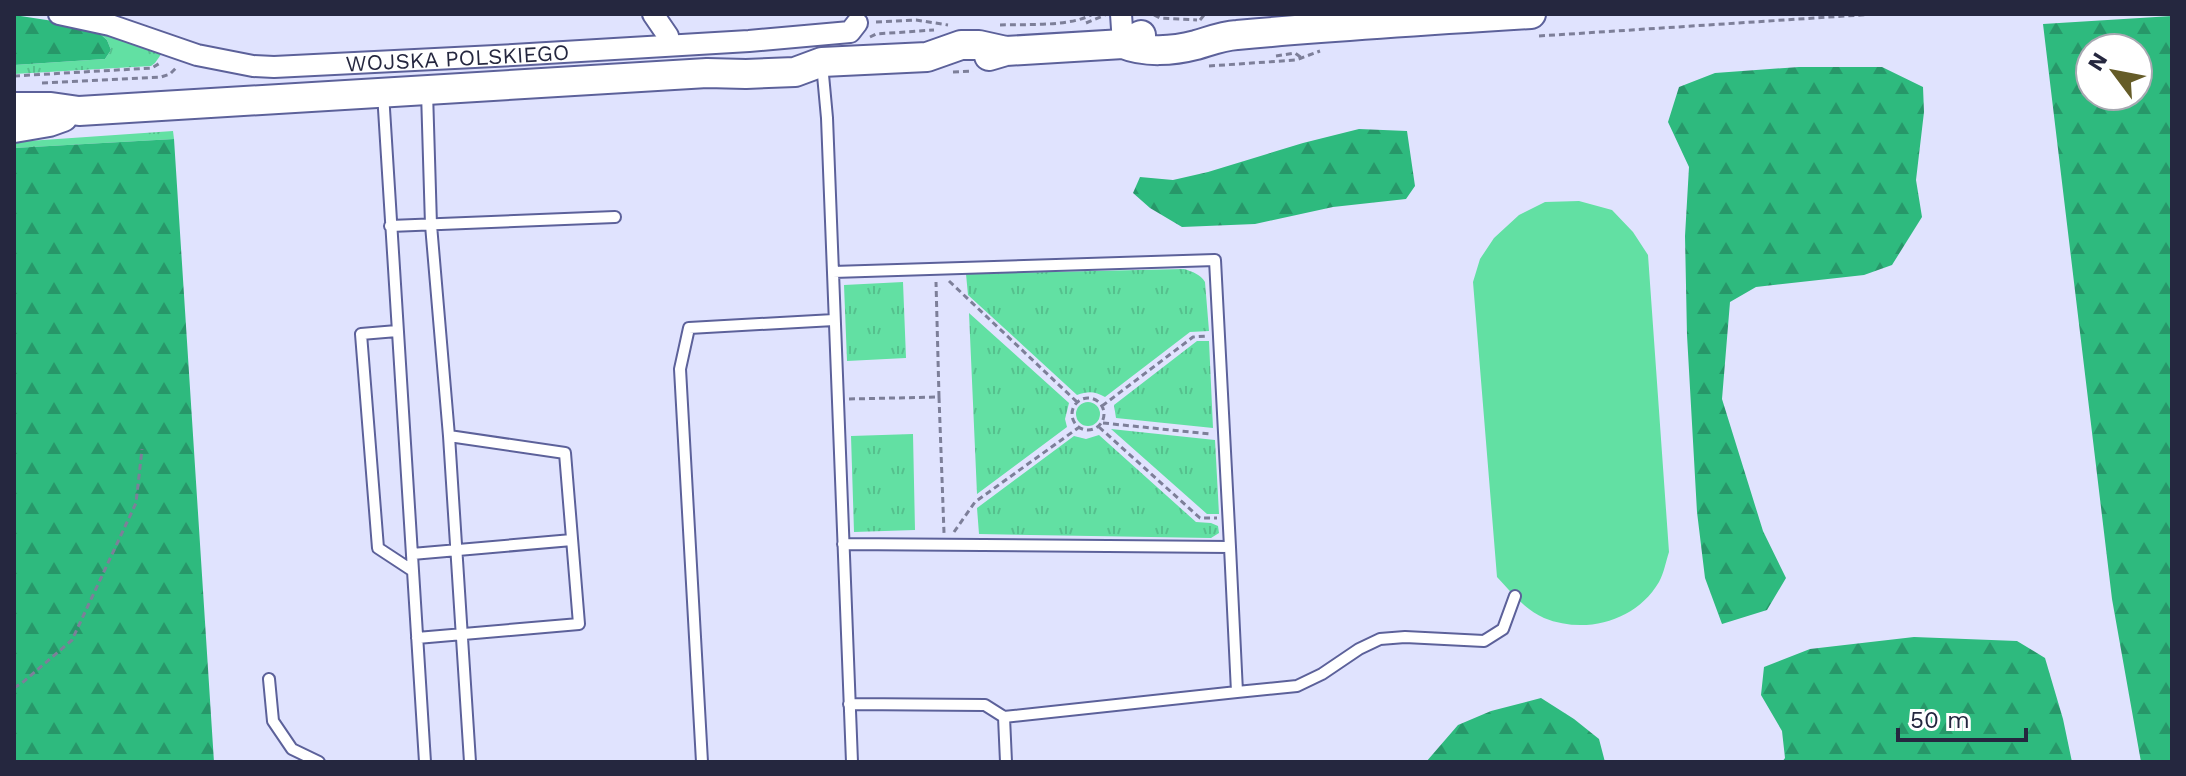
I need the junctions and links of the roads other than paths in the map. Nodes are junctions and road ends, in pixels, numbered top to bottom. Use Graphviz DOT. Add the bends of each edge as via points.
graph roads {
  1 [pos="59,14"];
  2 [pos="653,14"];
  3 [pos="1121,14"];
  4 [pos="857,23"];
  5 [pos="1208,24"];
  6 [pos="1535,25"];
  7 [pos="1123,44"];
  8 [pos="670,45"];
  9 [pos="822,62"];
  10 [pos="427,90"];
  11 [pos="383,93"];
  12 [pos="14,107"];
  13 [pos="79,111"];
  14 [pos="14,128"];
  15 [pos="615,217"];
  16 [pos="431,225"];
  17 [pos="390,226"];
  18 [pos="833,272"];
  19 [pos="834,320"];
  20 [pos="397,331"];
  21 [pos="449,436"];
  22 [pos="572,540"];
  23 [pos="843,544"];
  24 [pos="1230,547"];
  25 [pos="456,551"];
  26 [pos="412,554"];
  27 [pos="413,571"];
  28 [pos="1515,596"];
  29 [pos="462,635"];
  30 [pos="417,638"];
  31 [pos="269,679"];
  32 [pos="1237,692"];
  33 [pos="849,704"];
  34 [pos="1004,717"];
  35 [pos="319,762"];
  36 [pos="425,762"];
  37 [pos="470,762"];
  38 [pos="702,762"];
  39 [pos="852,762"];
  40 [pos="1006,762"];
  1 -- 8 [label="street, WOJSKA POLSKIEGO" via="110,25 174,53 274,67"];
  2 -- 8 [label="street"];
  3 -- 7 [label="street"];
  4 -- 8 [label="street, WOJSKA POLSKIEGO" via="850,32"];
  5 -- 6 [label="main road, WOJSKA POLSKIEGO"];
  5 -- 7 [label="main road, WOJSKA POLSKIEGO" via="1198,45 1142,50"];
  7 -- 9 [label="main road, WOJSKA POLSKIEGO" via="1006,51 941,62 927,57"];
  9 -- 10 [label="main road, WOJSKA POLSKIEGO" via="795,72"];
  9 -- 18 [label="lane"];
  10 -- 11 [label="main road, WOJSKA POLSKIEGO"];
  10 -- 16 [label="lane"];
  11 -- 13 [label="main road, WOJSKA POLSKIEGO"];
  11 -- 17 [label="lane"];
  12 -- 13 [label="main road, WOJSKA POLSKIEGO"];
  13 -- 14 [label="main road, WOJSKA POLSKIEGO"];
  15 -- 16 [label="lane"];
  16 -- 17 [label="lane"];
  16 -- 21 [label="lane"];
  17 -- 20 [label="lane"];
  18 -- 19 [label="lane"];
  18 -- 24 [label="lane" via="1215,260"];
  19 -- 23 [label="lane"];
  19 -- 38 [label="lane" via="689,328 680,369"];
  20 -- 26 [label="lane"];
  20 -- 27 [label="lane" via="361,334 378,548"];
  21 -- 22 [label="lane" via="565,453"];
  21 -- 25 [label="lane"];
  22 -- 25 [label="lane"];
  22 -- 29 [label="lane" via="579,624"];
  23 -- 24 [label="lane"];
  23 -- 33 [label="lane"];
  24 -- 32 [label="lane"];
  25 -- 26 [label="lane"];
  25 -- 29 [label="lane"];
  26 -- 27 [label="lane"];
  27 -- 30 [label="lane"];
  28 -- 32 [label="lane" via="1503,629 1484,641 1380,639 1297,686"];
  29 -- 30 [label="lane"];
  29 -- 37 [label="lane"];
  30 -- 36 [label="lane"];
  31 -- 35 [label="lane" via="273,721 292,749"];
  32 -- 34 [label="lane"];
  33 -- 34 [label="lane" via="985,705"];
  33 -- 39 [label="lane"];
  34 -- 40 [label="lane"];
}
